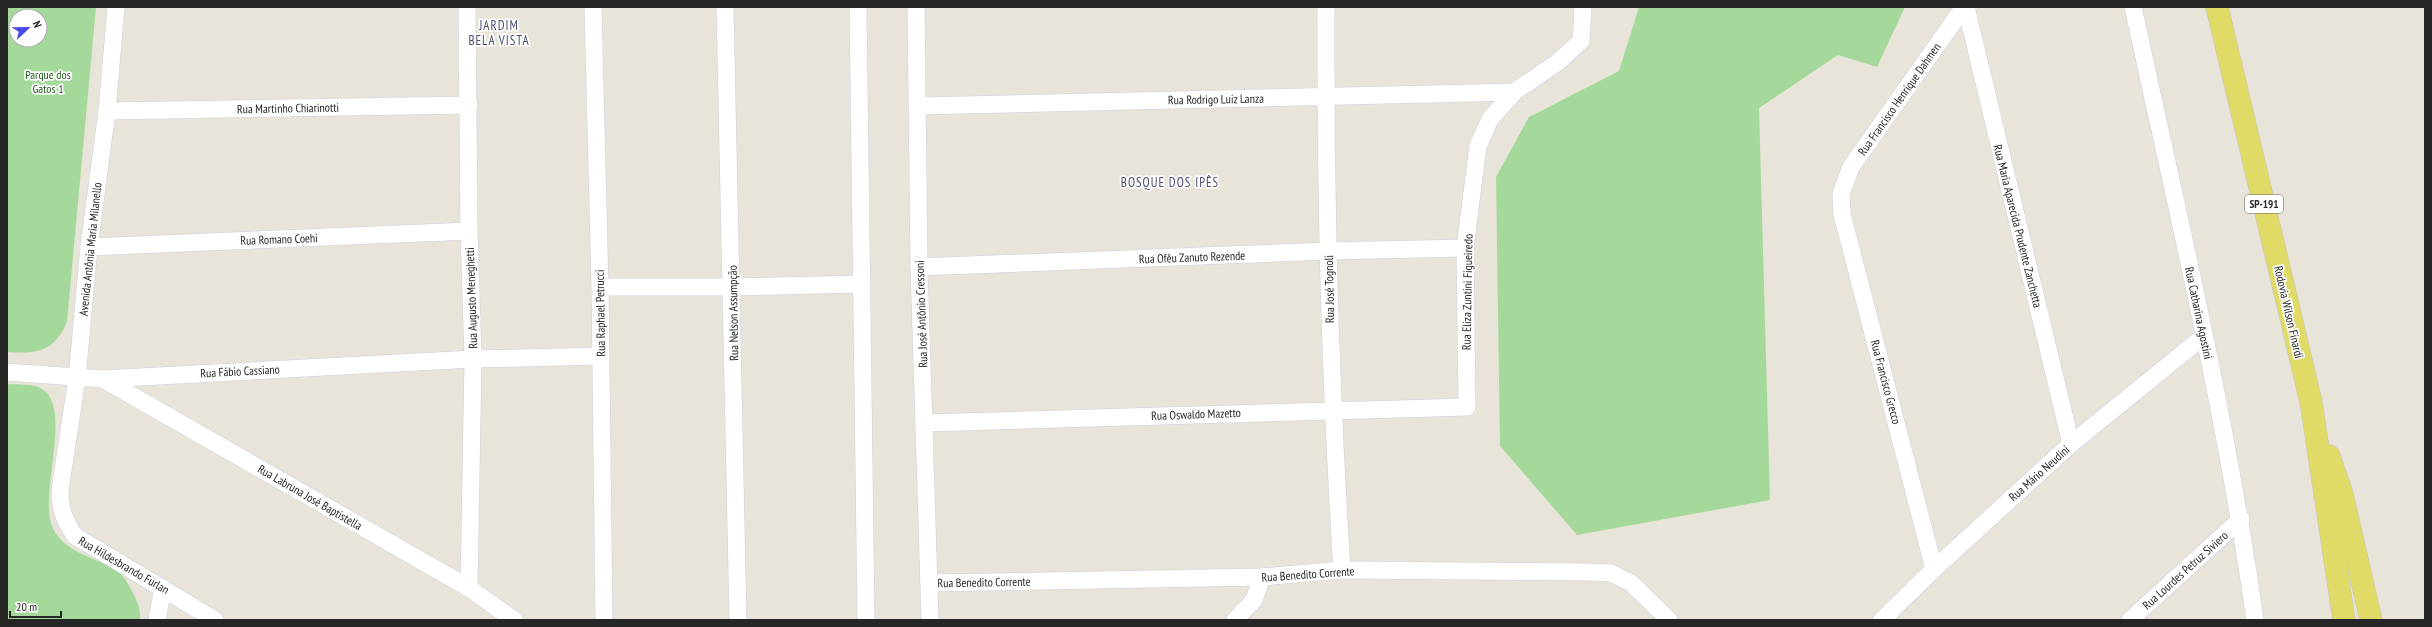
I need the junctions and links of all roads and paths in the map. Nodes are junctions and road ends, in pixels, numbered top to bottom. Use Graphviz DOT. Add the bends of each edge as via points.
graph roads {
  1 [pos="116,7"];
  2 [pos="467,7"];
  3 [pos="593,7"];
  4 [pos="725,7"];
  5 [pos="858,7"];
  6 [pos="916,7"];
  7 [pos="1326,7"];
  8 [pos="1583,7"];
  9 [pos="1965,7"];
  10 [pos="2133,7"];
  11 [pos="2217,7"];
  12 [pos="1514,92"];
  13 [pos="1326,96"];
  14 [pos="469,105"];
  15 [pos="918,106"];
  16 [pos="107,111"];
  17 [pos="1841,194"];
  18 [pos="469,231"];
  19 [pos="89,247"];
  20 [pos="1465,248"];
  21 [pos="1328,251"];
  22 [pos="919,267"];
  23 [pos="862,284"];
  24 [pos="600,287"];
  25 [pos="733,288"];
  26 [pos="2204,336"];
  27 [pos="601,356"];
  28 [pos="473,359"];
  29 [pos="7,372"];
  30 [pos="77,378"];
  31 [pos="104,379"];
  32 [pos="2311,402"];
  33 [pos="1467,407"];
  34 [pos="1332,410"];
  35 [pos="924,423"];
  36 [pos="2071,444"];
  37 [pos="60,490"];
  38 [pos="2241,520"];
  39 [pos="1934,569"];
  40 [pos="1342,570"];
  41 [pos="1262,577"];
  42 [pos="930,583"];
  43 [pos="163,588"];
  44 [pos="469,588"];
  45 [pos="158,620"];
  46 [pos="215,620"];
  47 [pos="514,620"];
  48 [pos="604,620"];
  49 [pos="738,620"];
  50 [pos="866,620"];
  51 [pos="930,620"];
  52 [pos="1235,620"];
  53 [pos="1669,620"];
  54 [pos="1882,620"];
  55 [pos="2130,620"];
  56 [pos="2255,620"];
  57 [pos="2344,620"];
  58 [pos="2372,620"];
  1 -- 16 [label="street, Avenida Antônia Maria Milanello"];
  2 -- 14 [label="street, Rua Augusto Meneghetti"];
  3 -- 24 [label="street, Rua Raphael Petrucci"];
  4 -- 25 [label="street, Rua Nelson Assumpção"];
  5 -- 23 [label="street"];
  6 -- 15 [label="street, Rua José Antônio Cressoni"];
  7 -- 13 [label="street, Rua José Tognoli"];
  8 -- 12 [label="street, Rua Eliza Zuntini Figueiredo" via="1581,41 1558,62"];
  9 -- 17 [label="street, Rua Francisco Henrique Dahmen" via="1851,167"];
  9 -- 36 [label="street, Rua Maria Aparecida Prudente Zanchetta"];
  10 -- 26 [label="street, Rua Catharina Agostini"];
  11 -- 32 [label="main road, Rodovia Wilson Finardi / SP-191"];
  12 -- 13 [label="street, Rua Rodrigo Luiz Lanza"];
  12 -- 20 [label="street, Rua Eliza Zuntini Figueiredo" via="1490,119 1478,146"];
  13 -- 15 [label="street, Rua Rodrigo Luiz Lanza"];
  13 -- 21 [label="street, Rua José Tognoli"];
  14 -- 16 [label="street, Rua Martinho Chiarinotti"];
  14 -- 18 [label="street, Rua Augusto Meneghetti"];
  15 -- 22 [label="street, Rua José Antônio Cressoni"];
  16 -- 19 [label="street, Avenida Antônia Maria Milanello"];
  17 -- 39 [label="street, Rua Francisco Grecco" via="1842,214"];
  18 -- 19 [label="street, Rua Romano Coehi"];
  18 -- 28 [label="street, Rua Augusto Meneghetti"];
  19 -- 30 [label="street, Avenida Antônia Maria Milanello"];
  20 -- 21 [label="street, Rua Ofêu Zanuto Rezende"];
  20 -- 33 [label="street, Rua Eliza Zuntini Figueiredo"];
  21 -- 22 [label="street, Rua Ofêu Zanuto Rezende"];
  21 -- 34 [label="street, Rua José Tognoli"];
  22 -- 35 [label="street, Rua José Antônio Cressoni"];
  23 -- 25 [label="street"];
  23 -- 50 [label="street"];
  24 -- 25 [label="street"];
  24 -- 27 [label="street, Rua Raphael Petrucci"];
  25 -- 49 [label="street, Rua Nelson Assumpção"];
  26 -- 36 [label="street, Rua Mário Neudini"];
  26 -- 38 [label="street, Rua Catharina Agostini"];
  27 -- 28 [label="street, Rua Fábio Cassiano"];
  27 -- 48 [label="street, Rua Raphael Petrucci"];
  28 -- 31 [label="street, Rua Fábio Cassiano"];
  28 -- 44 [label="street, Rua Augusto Meneghetti"];
  29 -- 30 [label="street, Rua Fábio Cassiano"];
  30 -- 31 [label="street, Rua Fábio Cassiano"];
  30 -- 37 [label="street, Avenida Antônia Maria Milanello"];
  31 -- 44 [label="street, Rua Labruna José Baptistella"];
  32 -- 57 [label="main road, Rodovia Wilson Finardi / SP-191"];
  32 -- 58 [label="main road" via="2342,494"];
  33 -- 34 [label="street, Rua Oswaldo Mazetto"];
  34 -- 35 [label="street, Rua Oswaldo Mazetto"];
  34 -- 40 [label="street, Rua José Tognoli"];
  35 -- 42 [label="street, Rua José Antônio Cressoni"];
  36 -- 39 [label="street, Rua Mário Neudini"];
  37 -- 43 [label="street, Rua Hildesbrando Furlan" via="60,507 64,520 75,536"];
  38 -- 55 [label="street, Rua Lourdes Petruz Siviero"];
  38 -- 56 [label="street, Rua Catharina Agostini"];
  39 -- 54 [label="street, Rua Mário Neudini"];
  40 -- 41 [label="street, Rua Benedito Corrente"];
  40 -- 53 [label="street, Rua Benedito Corrente" via="1611,573 1631,583"];
  41 -- 42 [label="street, Rua Benedito Corrente"];
  41 -- 52 [label="street" via="1254,600"];
  42 -- 51 [label="street, Rua José Antônio Cressoni"];
  43 -- 45 [label="street"];
  43 -- 46 [label="street, Rua Hildesbrando Furlan"];
  44 -- 47 [label="street, Rua Labruna José Baptistella"];
}
